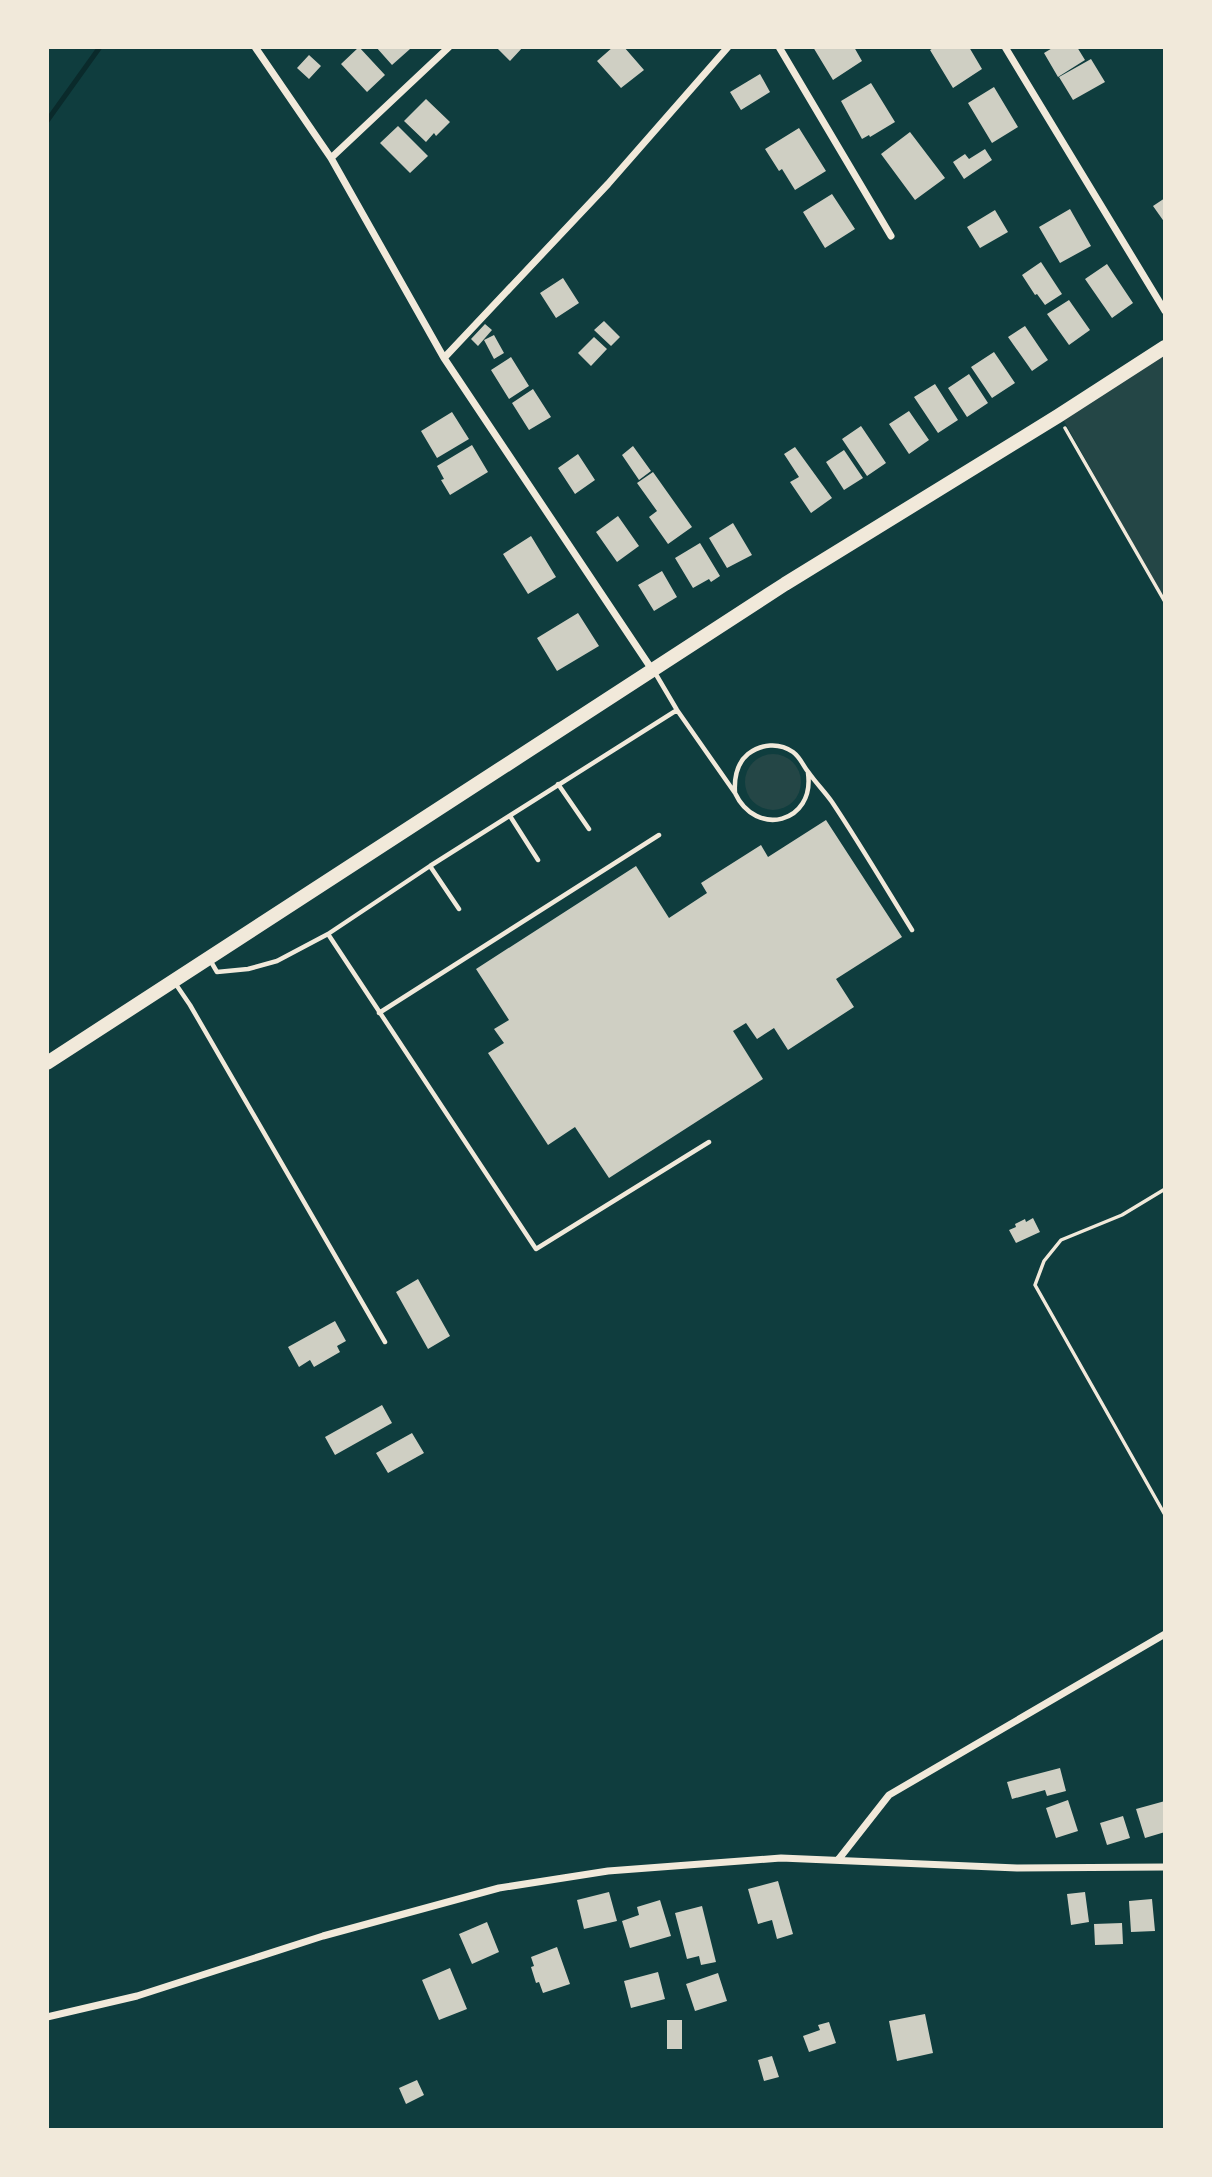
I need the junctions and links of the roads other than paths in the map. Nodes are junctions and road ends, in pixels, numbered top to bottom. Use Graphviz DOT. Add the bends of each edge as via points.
graph roads {
  1 [pos="255,47"];
  2 [pos="449,47"];
  3 [pos="728,47"];
  4 [pos="779,47"];
  5 [pos="1004,47"];
  6 [pos="331,158"];
  7 [pos="891,236"];
  8 [pos="1165,311"];
  9 [pos="1165,347"];
  10 [pos="444,358"];
  11 [pos="653,670"];
  12 [pos="677,710"];
  13 [pos="808,773"];
  14 [pos="558,784"];
  15 [pos="735,793"];
  16 [pos="510,816"];
  17 [pos="589,829"];
  18 [pos="659,835"];
  19 [pos="538,860"];
  20 [pos="430,866"];
  21 [pos="459,909"];
  22 [pos="912,930"];
  23 [pos="328,934"];
  24 [pos="209,959"];
  25 [pos="174,982"];
  26 [pos="379,1013"];
  27 [pos="47,1063"];
  28 [pos="709,1142"];
  29 [pos="385,1342"];
  30 [pos="1165,1634"];
  31 [pos="838,1860"];
  32 [pos="1165,1867"];
  33 [pos="47,2017"];
  1 -- 6 [label="street"];
  2 -- 6 [label="street"];
  3 -- 10 [label="street" via="608,184"];
  4 -- 7 [label="street"];
  5 -- 8 [label="street"];
  6 -- 10 [label="street"];
  9 -- 11 [label="main road"];
  10 -- 11 [label="street"];
  11 -- 12 [label="lane"];
  11 -- 24 [label="main road"];
  12 -- 14 [label="lane"];
  12 -- 15 [label="lane"];
  13 -- 15 [label="lane" via="793,752 781,746 755,749 737,767"];
  13 -- 15 [label="lane" via="807,796 782,820 758,818 740,804"];
  13 -- 22 [label="lane" via="832,802"];
  14 -- 16 [label="lane"];
  14 -- 17 [label="lane"];
  16 -- 19 [label="lane"];
  16 -- 20 [label="lane"];
  18 -- 26 [label="lane"];
  20 -- 21 [label="lane"];
  20 -- 23 [label="lane"];
  23 -- 24 [label="lane" via="277,961 248,969 217,972"];
  23 -- 26 [label="lane"];
  24 -- 25 [label="main road"];
  25 -- 27 [label="main road"];
  25 -- 29 [label="lane"];
  26 -- 28 [label="lane" via="536,1249"];
  30 -- 31 [label="street" via="889,1795"];
  31 -- 32 [label="street" via="1017,1868"];
  31 -- 33 [label="street" via="781,1858 608,1871 499,1888 136,1996"];
}
